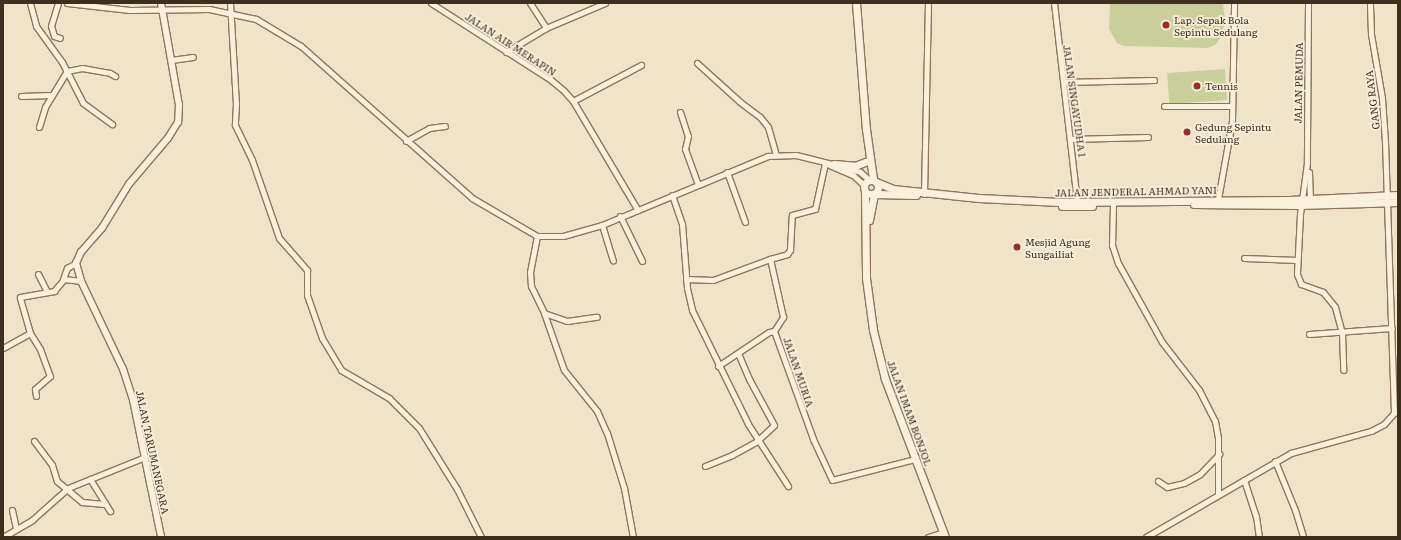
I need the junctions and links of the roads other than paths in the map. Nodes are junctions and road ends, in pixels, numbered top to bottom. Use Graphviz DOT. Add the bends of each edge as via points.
graph roads {
  1 [pos="30,3"];
  2 [pos="58,3"];
  3 [pos="67,3"];
  4 [pos="230,3"];
  5 [pos="431,3"];
  6 [pos="530,3"];
  7 [pos="605,3"];
  8 [pos="856,3"];
  9 [pos="928,3"];
  10 [pos="1054,3"];
  11 [pos="1234,3"];
  12 [pos="1308,3"];
  13 [pos="1370,3"];
  14 [pos="104,6"];
  15 [pos="162,6"];
  16 [pos="231,13"];
  17 [pos="546,28"];
  18 [pos="60,38"];
  19 [pos="506,52"];
  20 [pos="193,57"];
  21 [pos="171,60"];
  22 [pos="697,63"];
  23 [pos="641,65"];
  24 [pos="67,71"];
  25 [pos="115,76"];
  26 [pos="1154,80"];
  27 [pos="1064,82"];
  28 [pos="52,95"];
  29 [pos="21,96"];
  30 [pos="573,101"];
  31 [pos="1164,106"];
  32 [pos="1232,106"];
  33 [pos="680,112"];
  34 [pos="112,124"];
  35 [pos="444,126"];
  36 [pos="38,127"];
  37 [pos="866,129"];
  38 [pos="1148,137"];
  39 [pos="1071,139"];
  40 [pos="406,141"];
  41 [pos="776,155"];
  42 [pos="865,162"];
  43 [pos="1307,163"];
  44 [pos="829,164"];
  45 [pos="727,172"];
  46 [pos="872,180"];
  47 [pos="698,184"];
  48 [pos="865,190"];
  49 [pos="924,193"];
  50 [pos="672,195"];
  51 [pos="874,195"];
  52 [pos="1398,195"];
  53 [pos="1218,199"];
  54 [pos="1388,199"];
  55 [pos="1077,201"];
  56 [pos="1310,201"];
  57 [pos="1302,202"];
  58 [pos="1398,202"];
  59 [pos="1113,205"];
  60 [pos="637,209"];
  61 [pos="620,216"];
  62 [pos="745,222"];
  63 [pos="602,225"];
  64 [pos="537,236"];
  65 [pos="864,246"];
  66 [pos="770,258"];
  67 [pos="1244,258"];
  68 [pos="614,260"];
  69 [pos="1297,260"];
  70 [pos="642,261"];
  71 [pos="76,263"];
  72 [pos="38,274"];
  73 [pos="63,279"];
  74 [pos="686,279"];
  75 [pos="81,281"];
  76 [pos="47,292"];
  77 [pos="544,313"];
  78 [pos="597,317"];
  79 [pos="1392,328"];
  80 [pos="774,331"];
  81 [pos="30,333"];
  82 [pos="1342,333"];
  83 [pos="1309,334"];
  84 [pos="3,348"];
  85 [pos="738,353"];
  86 [pos="1396,363"];
  87 [pos="718,366"];
  88 [pos="1343,370"];
  89 [pos="36,396"];
  90 [pos="1396,415"];
  91 [pos="34,441"];
  92 [pos="758,441"];
  93 [pos="1219,454"];
  94 [pos="146,457"];
  95 [pos="915,459"];
  96 [pos="1275,461"];
  97 [pos="705,466"];
  98 [pos="90,479"];
  99 [pos="1244,480"];
  100 [pos="1158,481"];
  101 [pos="788,486"];
  102 [pos="68,488"];
  103 [pos="1218,494"];
  104 [pos="104,504"];
  105 [pos="12,510"];
  106 [pos="110,511"];
  107 [pos="16,529"];
  108 [pos="944,535"];
  109 [pos="3,537"];
  110 [pos="161,537"];
  111 [pos="481,537"];
  112 [pos="633,537"];
  113 [pos="928,537"];
  114 [pos="1146,537"];
  115 [pos="1259,537"];
  116 [pos="1303,537"];
  1 -- 24 [label="street" via="36,26"];
  2 -- 18 [label="street" via="50,26 54,36"];
  3 -- 14 [label="street"];
  4 -- 16 [label="street"];
  5 -- 19 [label="street, JALAN AIR MERAPIN"];
  6 -- 17 [label="street"];
  7 -- 17 [label="street"];
  8 -- 37 [label="main road"];
  9 -- 49 [label="street"];
  10 -- 27 [label="street, JALAN SINGAYUDHA I"];
  11 -- 32 [label="street"];
  12 -- 43 [label="street, JALAN PEMUDA"];
  13 -- 54 [label="street, GANG RAYA" via="1371,38 1383,114"];
  14 -- 15 [label="street"];
  15 -- 16 [label="street"];
  15 -- 21 [label="street"];
  16 -- 40 [label="street" via="256,19 301,46"];
  16 -- 111 [label="street" via="235,125 252,160 278,238 308,272 307,295 322,338 344,373 389,398 419,428 457,489"];
  17 -- 19 [label="street"];
  19 -- 30 [label="street, JALAN AIR MERAPIN" via="551,80"];
  20 -- 21 [label="street"];
  21 -- 71 [label="street" via="179,106 178,122 128,184 102,228 81,252"];
  22 -- 41 [label="street" via="760,117 768,127"];
  23 -- 30 [label="street"];
  24 -- 25 [label="street" via="82,68 110,72"];
  24 -- 28 [label="street"];
  24 -- 34 [label="street" via="83,103"];
  26 -- 27 [label="street"];
  27 -- 39 [label="street, JALAN SINGAYUDHA I"];
  28 -- 29 [label="street"];
  28 -- 36 [label="street"];
  30 -- 60 [label="street, JALAN AIR MERAPIN"];
  31 -- 32 [label="street"];
  32 -- 53 [label="street"];
  33 -- 47 [label="street" via="688,136 685,149"];
  35 -- 40 [label="street" via="429,128"];
  37 -- 42 [label="main road"];
  37 -- 46 [label="main road"];
  38 -- 39 [label="street"];
  39 -- 55 [label="street, JALAN SINGAYUDHA I"];
  40 -- 64 [label="street" via="481,205"];
  41 -- 44 [label="street" via="796,155"];
  41 -- 45 [label="street"];
  42 -- 44 [label="main road" via="854,166"];
  42 -- 46 [label="main road"];
  43 -- 56 [label="street, JALAN PEMUDA"];
  43 -- 57 [label="street, JALAN PEMUDA"];
  44 -- 46 [label="street" via="860,172"];
  44 -- 48 [label="street" via="853,175"];
  44 -- 66 [label="street" via="815,209 793,214 788,254"];
  45 -- 47 [label="street"];
  45 -- 62 [label="street"];
  46 -- 48 [label="main road"];
  46 -- 49 [label="main road, JALAN JENDERAL AHMAD YANI" via="894,189"];
  46 -- 51 [label="main road, JALAN IMAM BONJOL"];
  47 -- 50 [label="street"];
  48 -- 51 [label="main road, JALAN JENDERAL AHMAD YANI"];
  48 -- 65 [label="main road, JALAN IMAM BONJOL"];
  49 -- 51 [label="main road, JALAN JENDERAL AHMAD YANI"];
  49 -- 55 [label="main road, JALAN JENDERAL AHMAD YANI" via="1023,201"];
  49 -- 59 [label="main road, JALAN JENDERAL AHMAD YANI" via="1056,206"];
  50 -- 60 [label="street"];
  50 -- 74 [label="street" via="682,224"];
  51 -- 65 [label="main road, JALAN IMAM BONJOL"];
  52 -- 54 [label="main road, JALAN JENDERAL AHMAD YANI"];
  53 -- 55 [label="main road, JALAN JENDERAL AHMAD YANI"];
  53 -- 57 [label="main road, JALAN JENDERAL AHMAD YANI"];
  54 -- 56 [label="main road, JALAN JENDERAL AHMAD YANI"];
  54 -- 58 [label="main road, JALAN JENDERAL AHMAD YANI"];
  54 -- 79 [label="street, GANG RAYA"];
  56 -- 57 [label="main road, JALAN JENDERAL AHMAD YANI"];
  57 -- 59 [label="main road, JALAN JENDERAL AHMAD YANI"];
  57 -- 69 [label="street, JALAN PEMUDA"];
  59 -- 93 [label="street" via="1112,245 1115,256 1162,342 1192,380 1212,413 1218,430"];
  60 -- 61 [label="street"];
  61 -- 63 [label="street"];
  61 -- 70 [label="street"];
  63 -- 64 [label="street" via="555,237"];
  63 -- 68 [label="street"];
  64 -- 77 [label="street" via="529,277"];
  65 -- 95 [label="main road, JALAN IMAM BONJOL" via="873,330 885,379"];
  66 -- 74 [label="street" via="713,280"];
  66 -- 80 [label="street" via="783,317"];
  67 -- 69 [label="street"];
  69 -- 82 [label="street, JALAN PEMUDA" via="1298,280 1301,284 1328,297 1338,312"];
  71 -- 73 [label="street" via="67,268"];
  71 -- 75 [label="street, JALAN TARUMANEGARA"];
  72 -- 76 [label="street"];
  73 -- 75 [label="street"];
  73 -- 76 [label="street" via="54,291"];
  74 -- 87 [label="street" via="692,310"];
  75 -- 94 [label="street, JALAN TARUMANEGARA" via="123,369"];
  76 -- 81 [label="street" via="19,298"];
  77 -- 78 [label="street" via="567,321"];
  77 -- 112 [label="street" via="564,370 596,412 607,433 624,488"];
  79 -- 82 [label="street"];
  79 -- 86 [label="street, GANG RAYA"];
  80 -- 85 [label="street, JALAN MURIA"];
  80 -- 95 [label="street, JALAN MURIA" via="813,439 832,480"];
  81 -- 84 [label="street"];
  81 -- 89 [label="street" via="40,349 50,376 35,389"];
  82 -- 83 [label="street"];
  82 -- 88 [label="street"];
  85 -- 87 [label="street, JALAN MURIA"];
  85 -- 92 [label="street" via="753,388 774,421 774,427"];
  86 -- 90 [label="street, GANG RAYA"];
  87 -- 92 [label="street"];
  90 -- 96 [label="street" via="1371,431 1307,447"];
  91 -- 102 [label="street" via="52,465 56,480"];
  92 -- 97 [label="street"];
  92 -- 101 [label="street"];
  93 -- 100 [label="street" via="1200,474 1184,483 1167,487"];
  93 -- 103 [label="street"];
  94 -- 98 [label="street"];
  94 -- 110 [label="street, JALAN TARUMANEGARA"];
  95 -- 108 [label="main road, JALAN IMAM BONJOL"];
  96 -- 99 [label="street"];
  96 -- 116 [label="street"];
  98 -- 102 [label="street"];
  98 -- 104 [label="street"];
  99 -- 103 [label="street"];
  99 -- 115 [label="street" via="1256,516"];
  102 -- 104 [label="street" via="82,502"];
  102 -- 107 [label="street" via="32,520"];
  103 -- 114 [label="street"];
  104 -- 106 [label="street"];
  105 -- 107 [label="street"];
  107 -- 109 [label="street"];
  108 -- 113 [label="street"];
}
